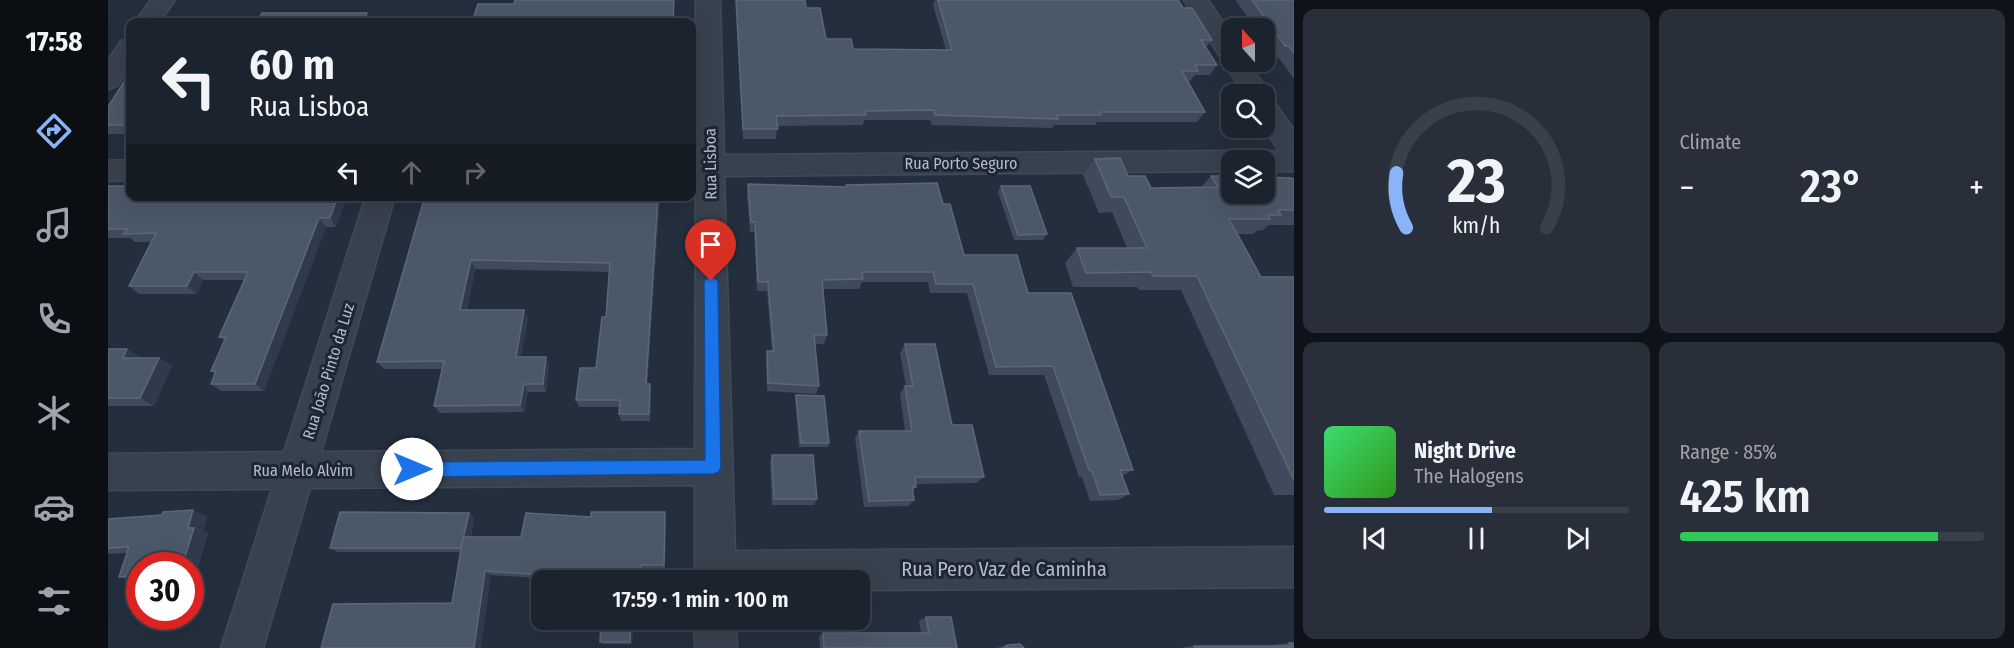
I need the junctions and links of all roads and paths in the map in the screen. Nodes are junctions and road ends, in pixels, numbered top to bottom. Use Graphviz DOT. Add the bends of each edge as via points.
graph roads {
  1 [pos="163,0"];
  2 [pos="708,0"];
  3 [pos="1196,0"];
  4 [pos="150,18"];
  5 [pos="1221,38"];
  6 [pos="126,53"];
  7 [pos="108,80"];
  8 [pos="1275,123"];
  9 [pos="1294,152"];
  10 [pos="1221,161"];
  11 [pos="1275,161"];
  12 [pos="1294,161"];
  13 [pos="701,166"];
  14 [pos="126,170"];
  15 [pos="108,171"];
  16 [pos="379,201"];
  17 [pos="713,467"];
  18 [pos="297,470"];
  19 [pos="108,472"];
  20 [pos="1294,567"];
  21 [pos="715,570"];
  22 [pos="870,574"];
  23 [pos="715,630"];
  24 [pos="242,648"];
  25 [pos="716,648"];
  1 -- 4 [label="street"];
  2 -- 13 [label="street, Rua Lisboa"];
  3 -- 5 [label="street"];
  6 -- 7 [label="street"];
  8 -- 9 [label="street"];
  10 -- 13 [label="street, Rua Porto Seguro"];
  11 -- 12 [label="street"];
  13 -- 17 [label="street, Rua Lisboa"];
  14 -- 15 [label="street"];
  16 -- 18 [label="street, Rua João Pinto da Luz"];
  17 -- 18 [label="street, Rua Melo Alvim"];
  17 -- 21 [label="street, Rua Lisboa"];
  18 -- 19 [label="street, Rua Melo Alvim"];
  18 -- 24 [label="street, Rua João Pinto da Luz"];
  20 -- 22 [label="street, Rua Pero Vaz de Caminha"];
  23 -- 25 [label="street"];
}
